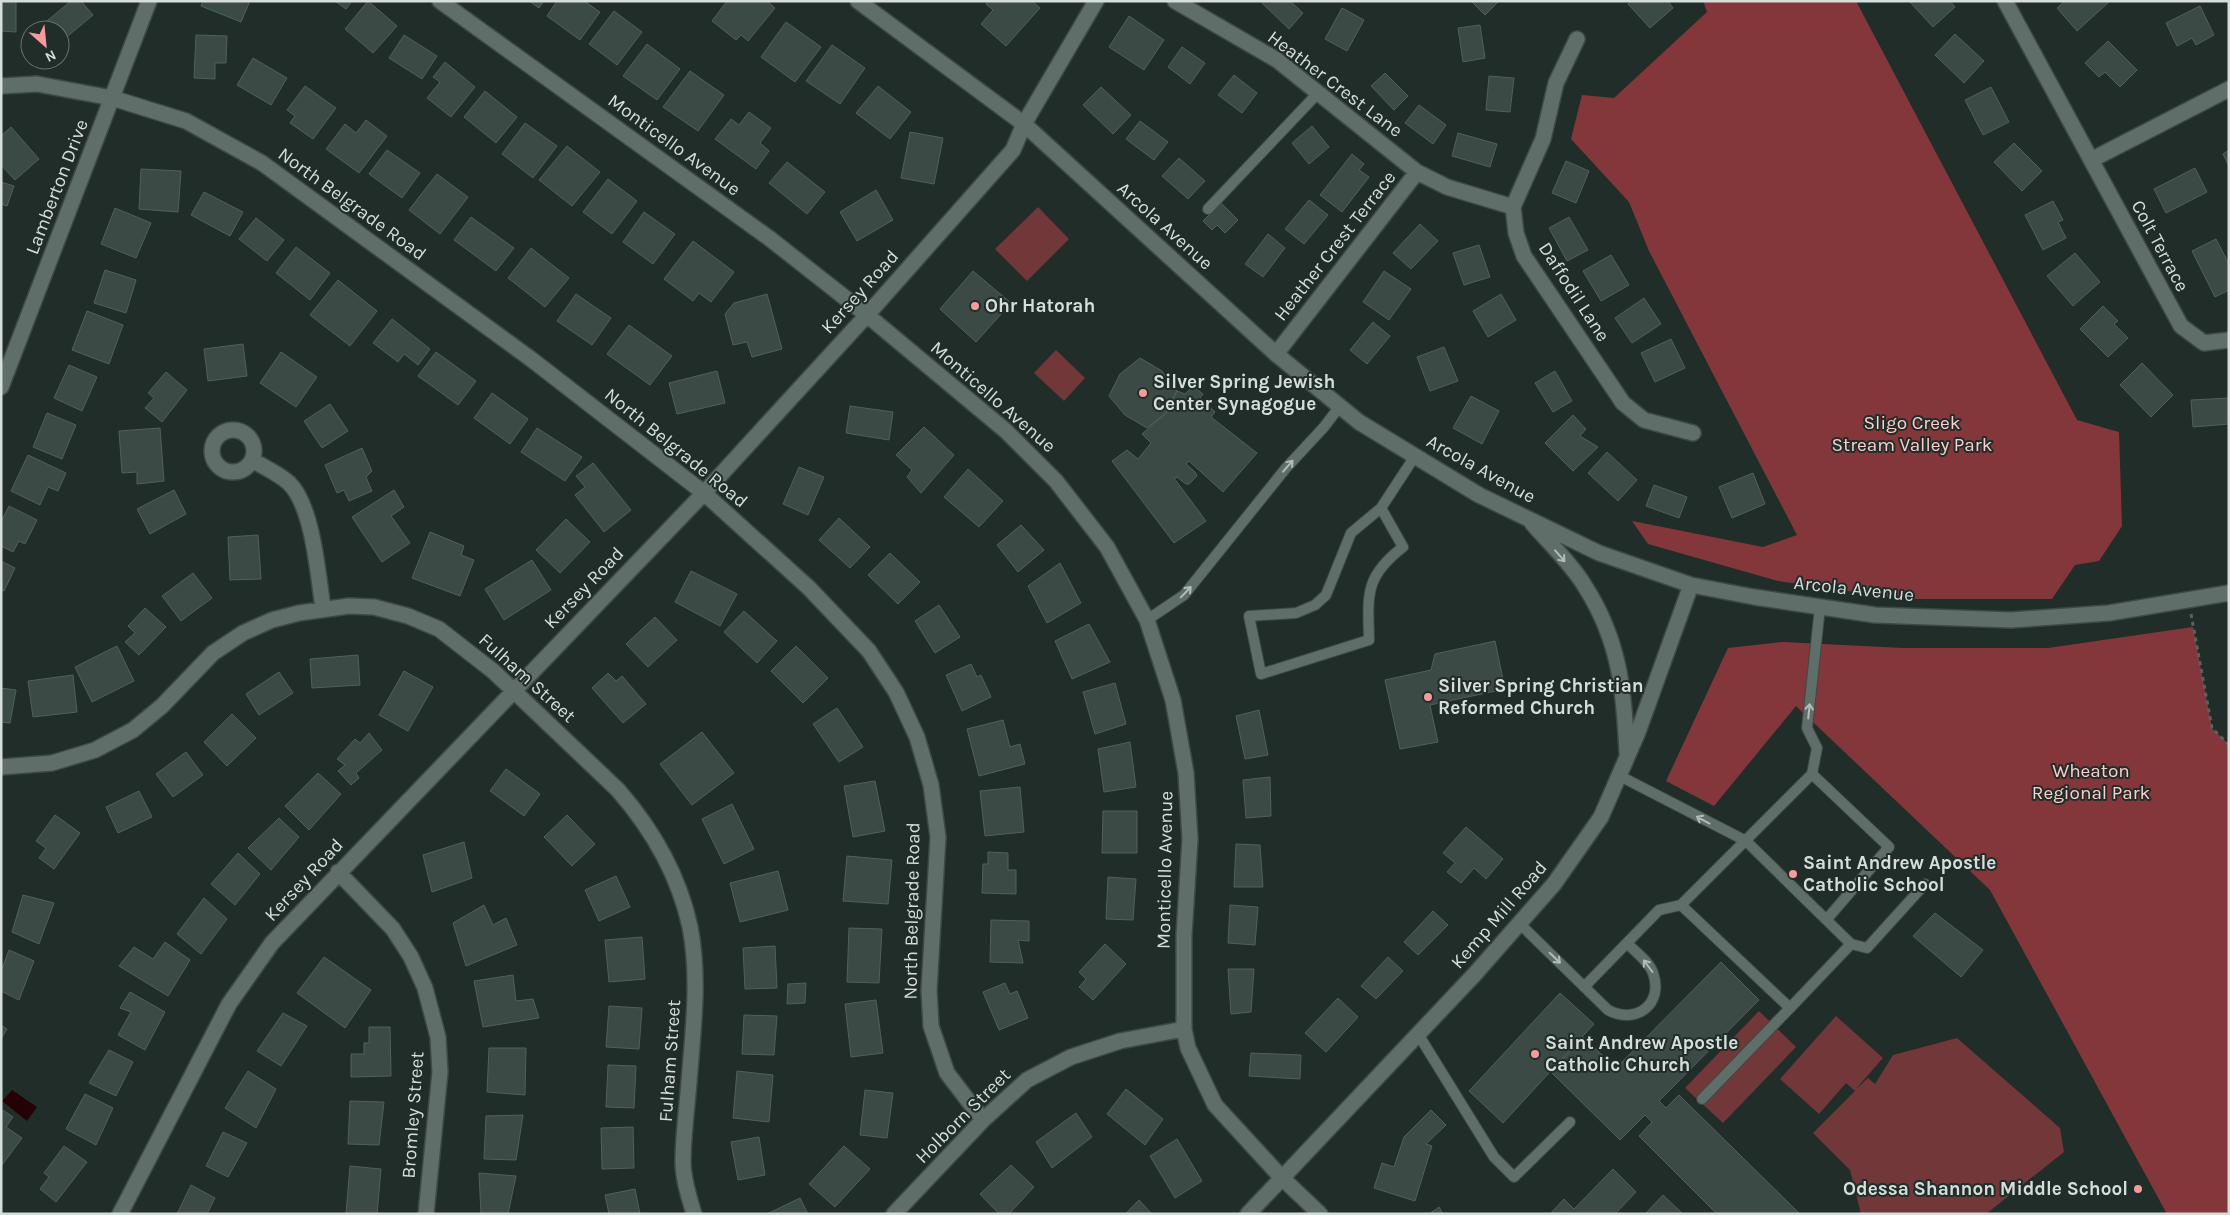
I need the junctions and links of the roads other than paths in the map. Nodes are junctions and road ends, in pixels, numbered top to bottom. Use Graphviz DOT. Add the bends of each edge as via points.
graph roads {
  1 [pos="149,1"];
  2 [pos="440,1"];
  3 [pos="858,1"];
  4 [pos="1096,1"];
  5 [pos="1175,1"];
  6 [pos="2005,1"];
  7 [pos="1577,39"];
  8 [pos="1,86"];
  9 [pos="2229,89"];
  10 [pos="1318,93"];
  11 [pos="112,98"];
  12 [pos="1024,124"];
  13 [pos="2091,160"];
  14 [pos="1417,172"];
  15 [pos="1513,208"];
  16 [pos="1208,209"];
  17 [pos="867,315"];
  18 [pos="2229,340"];
  19 [pos="1276,354"];
  20 [pos="1,387"];
  21 [pos="1340,406"];
  22 [pos="1693,433"];
  23 [pos="1415,456"];
  24 [pos="252,460"];
  25 [pos="704,493"];
  26 [pos="1381,508"];
  27 [pos="1528,519"];
  28 [pos="1692,585"];
  29 [pos="2229,593"];
  30 [pos="1820,607"];
  31 [pos="323,608"];
  32 [pos="1146,620"];
  33 [pos="513,690"];
  34 [pos="1627,757"];
  35 [pos="1,767"];
  36 [pos="1812,774"];
  37 [pos="1618,775"];
  38 [pos="1746,841"];
  39 [pos="338,872"];
  40 [pos="1925,884"];
  41 [pos="1681,905"];
  42 [pos="1827,919"];
  43 [pos="1520,924"];
  44 [pos="1627,943"];
  45 [pos="1852,944"];
  46 [pos="1584,987"];
  47 [pos="1790,1008"];
  48 [pos="1184,1029"];
  49 [pos="1418,1034"];
  50 [pos="1702,1099"];
  51 [pos="983,1120"];
  52 [pos="1570,1122"];
  53 [pos="1282,1178"];
  54 [pos="120,1214"];
  55 [pos="426,1214"];
  56 [pos="694,1214"];
  57 [pos="894,1214"];
  58 [pos="1248,1214"];
  59 [pos="1320,1214"];
  1 -- 11 [label="street, Lamberton Drive"];
  2 -- 17 [label="street, Monticello Avenue" via="769,238"];
  3 -- 12 [label="street, Arcola Avenue"];
  4 -- 12 [label="street, Kersey Road"];
  5 -- 10 [label="street, Heather Crest Lane" via="1277,60"];
  6 -- 13 [label="street, Colt Terrace"];
  7 -- 15 [label="street, Daffodil Lane" via="1556,83 1542,138"];
  8 -- 11 [label="street, North Belgrade Road" via="37,84"];
  9 -- 13 [label="street"];
  10 -- 14 [label="street, Heather Crest Lane"];
  10 -- 16 [label="lane"];
  11 -- 20 [label="street, Lamberton Drive"];
  11 -- 25 [label="street, North Belgrade Road" via="186,121 262,163 531,359"];
  12 -- 17 [label="street, Kersey Road" via="1013,150"];
  12 -- 19 [label="street, Arcola Avenue"];
  13 -- 18 [label="street, Colt Terrace" via="2181,326 2204,343"];
  14 -- 15 [label="street, Heather Crest Terrace" via="1447,187"];
  14 -- 19 [label="street, Heather Crest Terrace"];
  15 -- 22 [label="street, Daffodil Lane" via="1516,233 1524,256 1623,403 1644,420"];
  17 -- 25 [label="street, Kersey Road"];
  17 -- 32 [label="street, Monticello Avenue" via="1006,431 1056,481 1108,547"];
  19 -- 21 [label="street, Arcola Avenue"];
  21 -- 23 [label="street, Arcola Avenue" via="1359,422"];
  32 -- 21 [label="lane, one-way" via="1184,595"];
  23 -- 26 [label="lane"];
  23 -- 27 [label="street, Arcola Avenue" via="1479,495"];
  24 -- 31 [label="street" via="288,482 302,500 313,543"];
  25 -- 33 [label="street, Kersey Road"];
  25 -- 51 [label="street, North Belgrade Road" via="809,588 869,651 896,692 917,737 931,785 938,837 929,990 931,1026 947,1073"];
  26 -- 26 [label="lane" via="1351,533 1326,595 1315,605 1296,613 1248,616 1261,674 1369,640 1368,598 1373,579 1385,561 1403,547"];
  27 -- 28 [label="street, Arcola Avenue" via="1599,553"];
  27 -- 34 [label="street, one-way" via="1586,587 1609,630 1622,686"];
  28 -- 30 [label="street, Arcola Avenue"];
  28 -- 34 [label="street, Kemp Mill Road"];
  29 -- 30 [label="street, Arcola Avenue" via="2109,613 2011,620 1876,615"];
  36 -- 30 [label="lane, one-way" via="1817,748 1807,728"];
  31 -- 33 [label="street, Fulham Street" via="374,607 439,629"];
  31 -- 35 [label="street, Fulham Street" via="272,620 242,633 213,653 162,706 133,730 95,750 52,763"];
  32 -- 48 [label="street, Monticello Avenue" via="1173,700 1186,773 1190,839 1184,935"];
  33 -- 39 [label="street, Kersey Road"];
  33 -- 56 [label="street, Fulham Street" via="636,811 668,864 681,896 690,927 694,971 695,1014 683,1163"];
  34 -- 37 [label="street, Kemp Mill Road"];
  36 -- 38 [label="lane"];
  36 -- 42 [label="lane" via="1888,847"];
  38 -- 37 [label="lane, one-way"];
  37 -- 43 [label="street, Kemp Mill Road" via="1600,817 1554,884"];
  38 -- 41 [label="lane"];
  38 -- 42 [label="lane"];
  39 -- 54 [label="street, Kersey Road" via="272,943 228,1004"];
  39 -- 55 [label="street, Bromley Street" via="393,929 412,957 425,988 438,1036 440,1072"];
  40 -- 45 [label="lane" via="1867,948"];
  41 -- 44 [label="lane" via="1659,910"];
  41 -- 47 [label="lane"];
  42 -- 45 [label="lane"];
  43 -- 46 [label="lane, one-way"];
  43 -- 49 [label="street, Kemp Mill Road"];
  44 -- 46 [label="lane"];
  46 -- 44 [label="lane, one-way" via="1616,1014 1632,1014 1646,1008 1656,988 1653,973"];
  45 -- 47 [label="lane"];
  47 -- 50 [label="lane"];
  48 -- 51 [label="street, Holborn Street" via="1120,1041 1072,1057 1027,1080"];
  48 -- 53 [label="street, Monticello Avenue" via="1188,1048 1214,1105"];
  49 -- 52 [label="lane" via="1494,1157 1514,1177"];
  49 -- 53 [label="street, Kemp Mill Road"];
  51 -- 57 [label="street, Holborn Street"];
  53 -- 58 [label="street, Kemp Mill Road"];
  53 -- 59 [label="street, Monticello Avenue"];
}
